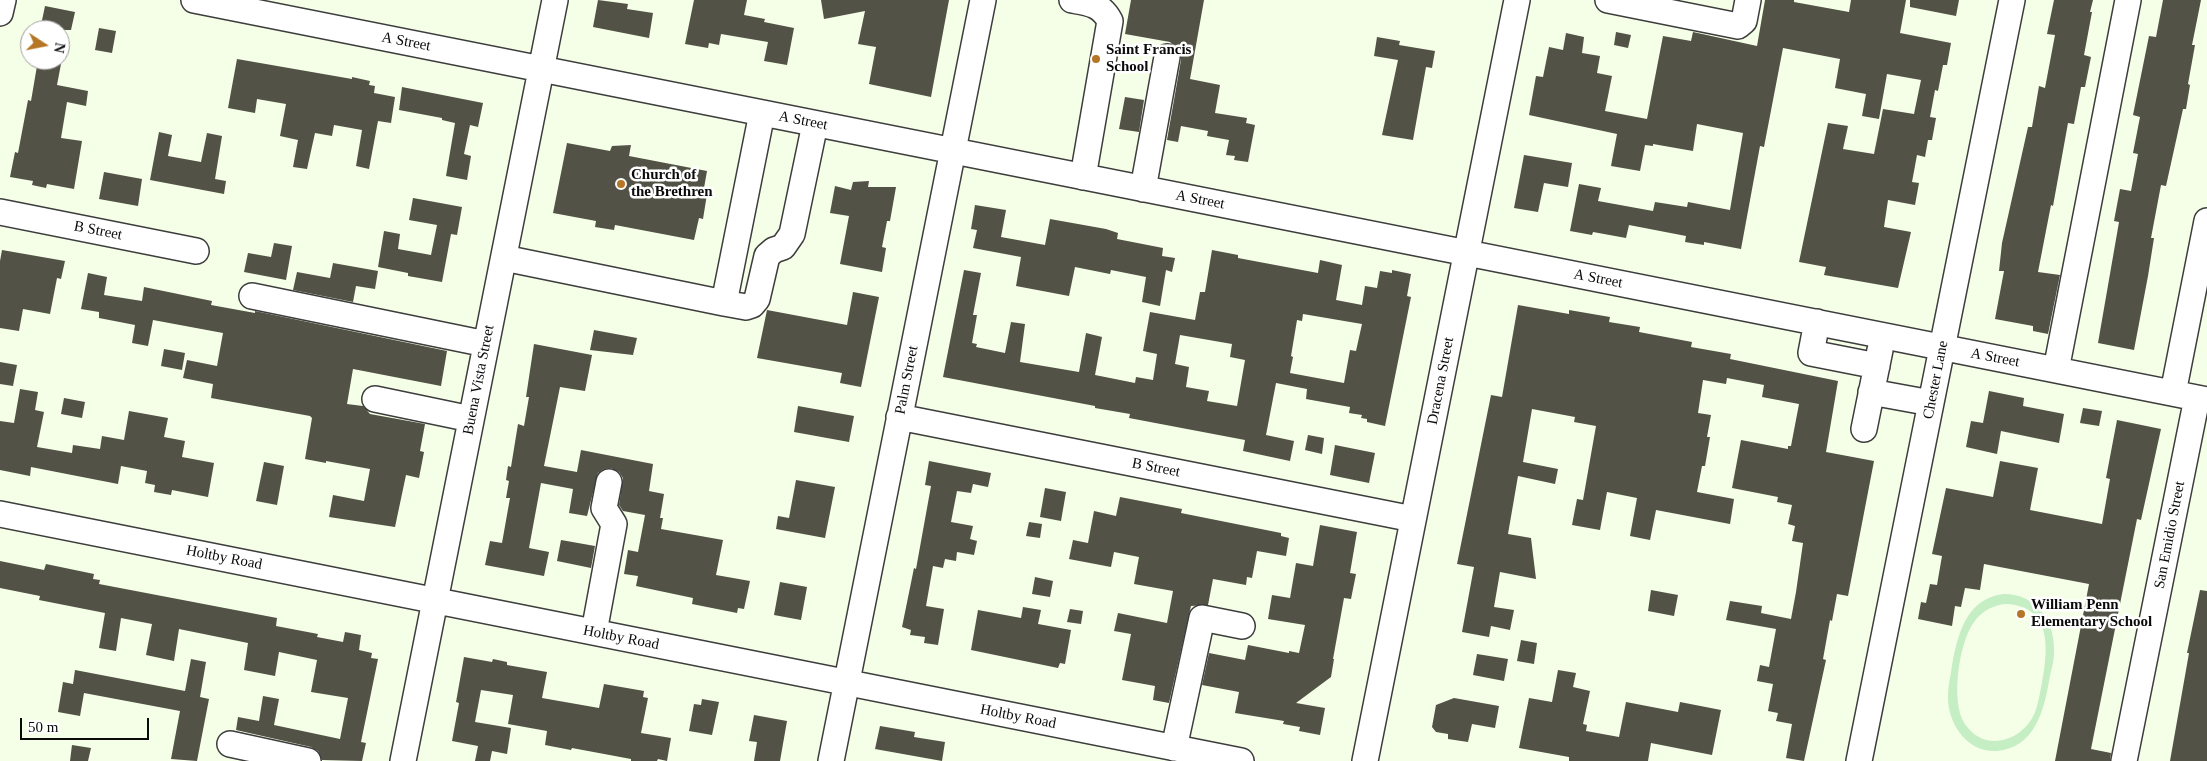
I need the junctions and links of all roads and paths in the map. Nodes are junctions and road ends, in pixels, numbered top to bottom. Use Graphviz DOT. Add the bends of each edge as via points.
graph roads {
  1 [pos="2,0"];
  2 [pos="194,0"];
  3 [pos="555,0"];
  4 [pos="983,0"];
  5 [pos="1072,0"];
  6 [pos="1517,0"];
  7 [pos="1608,0"];
  8 [pos="1748,0"];
  9 [pos="2012,0"];
  10 [pos="2128,0"];
  11 [pos="277,8"];
  12 [pos="0,13"];
  13 [pos="1167,57"];
  14 [pos="541,69"];
  15 [pos="762,113"];
  16 [pos="815,124"];
  17 [pos="952,151"];
  18 [pos="1083,177"];
  19 [pos="1143,189"];
  20 [pos="0,212"];
  21 [pos="2207,221"];
  22 [pos="196,251"];
  23 [pos="1466,253"];
  24 [pos="504,258"];
  25 [pos="252,296"];
  26 [pos="724,303"];
  27 [pos="1817,322"];
  28 [pos="1883,335"];
  29 [pos="486,344"];
  30 [pos="1942,347"];
  31 [pos="1877,366"];
  32 [pos="2056,370"];
  33 [pos="1871,392"];
  34 [pos="2173,393"];
  35 [pos="375,399"];
  36 [pos="2202,399"];
  37 [pos="1931,403"];
  38 [pos="899,417"];
  39 [pos="471,419"];
  40 [pos="1864,429"];
  41 [pos="609,482"];
  42 [pos="0,514"];
  43 [pos="1413,519"];
  44 [pos="435,601"];
  45 [pos="1242,626"];
  46 [pos="594,632"];
  47 [pos="847,682"];
  48 [pos="230,744"];
  49 [pos="1174,748"];
  50 [pos="308,761"];
  51 [pos="403,761"];
  52 [pos="831,761"];
  53 [pos="1242,761"];
  54 [pos="1365,761"];
  55 [pos="1859,761"];
  56 [pos="2124,761"];
  1 -- 12 [label="street"];
  2 -- 11 [label="street, A Street"];
  3 -- 14 [label="street, Buena Vista Street"];
  4 -- 17 [label="street, Palm Street"];
  5 -- 18 [label="street" via="1097,5 1106,12 1110,21"];
  6 -- 23 [label="street, Dracena Street"];
  7 -- 8 [label="street" via="1738,26 1744,21"];
  9 -- 30 [label="street, Chester Lane"];
  10 -- 32 [label="street"];
  11 -- 14 [label="street, A Street"];
  13 -- 19 [label="street"];
  14 -- 15 [label="street, A Street"];
  14 -- 24 [label="street, Buena Vista Street"];
  15 -- 16 [label="street, A Street"];
  15 -- 26 [label="street"];
  16 -- 17 [label="street, A Street"];
  16 -- 26 [label="street" via="792,234 783,247 767,256 757,299 752,305"];
  17 -- 18 [label="street, A Street"];
  17 -- 38 [label="street, Palm Street"];
  18 -- 19 [label="street, A Street"];
  19 -- 23 [label="street, A Street"];
  20 -- 22 [label="street, B Street"];
  21 -- 34 [label="street"];
  23 -- 27 [label="street, A Street"];
  23 -- 43 [label="street, Dracena Street"];
  24 -- 26 [label="street"];
  24 -- 29 [label="street, Buena Vista Street"];
  25 -- 29 [label="street"];
  27 -- 28 [label="street, A Street"];
  27 -- 31 [label="street" via="1811,353"];
  28 -- 30 [label="street, A Street"];
  28 -- 31 [label="street"];
  29 -- 39 [label="street, Buena Vista Street"];
  30 -- 32 [label="street, A Street"];
  30 -- 37 [label="street, Chester Lane"];
  31 -- 33 [label="street"];
  32 -- 34 [label="street, A Street"];
  33 -- 37 [label="street"];
  33 -- 40 [label="street"];
  34 -- 36 [label="street, A Street"];
  35 -- 39 [label="street"];
  36 -- 56 [label="street, San Emidio Street"];
  37 -- 55 [label="street, Chester Lane"];
  38 -- 43 [label="street, B Street"];
  38 -- 47 [label="street, Palm Street"];
  39 -- 44 [label="street, Buena Vista Street"];
  41 -- 46 [label="street" via="604,508 614,524"];
  42 -- 44 [label="street, Holtby Road"];
  43 -- 54 [label="street, Dracena Street"];
  44 -- 46 [label="street, Holtby Road"];
  44 -- 51 [label="street, Buena Vista Street"];
  45 -- 49 [label="street" via="1202,618"];
  46 -- 47 [label="street, Holtby Road"];
  47 -- 49 [label="street, Holtby Road"];
  47 -- 52 [label="street, Palm Street"];
  48 -- 50 [label="street"];
  49 -- 53 [label="street, Holtby Road"];
}
